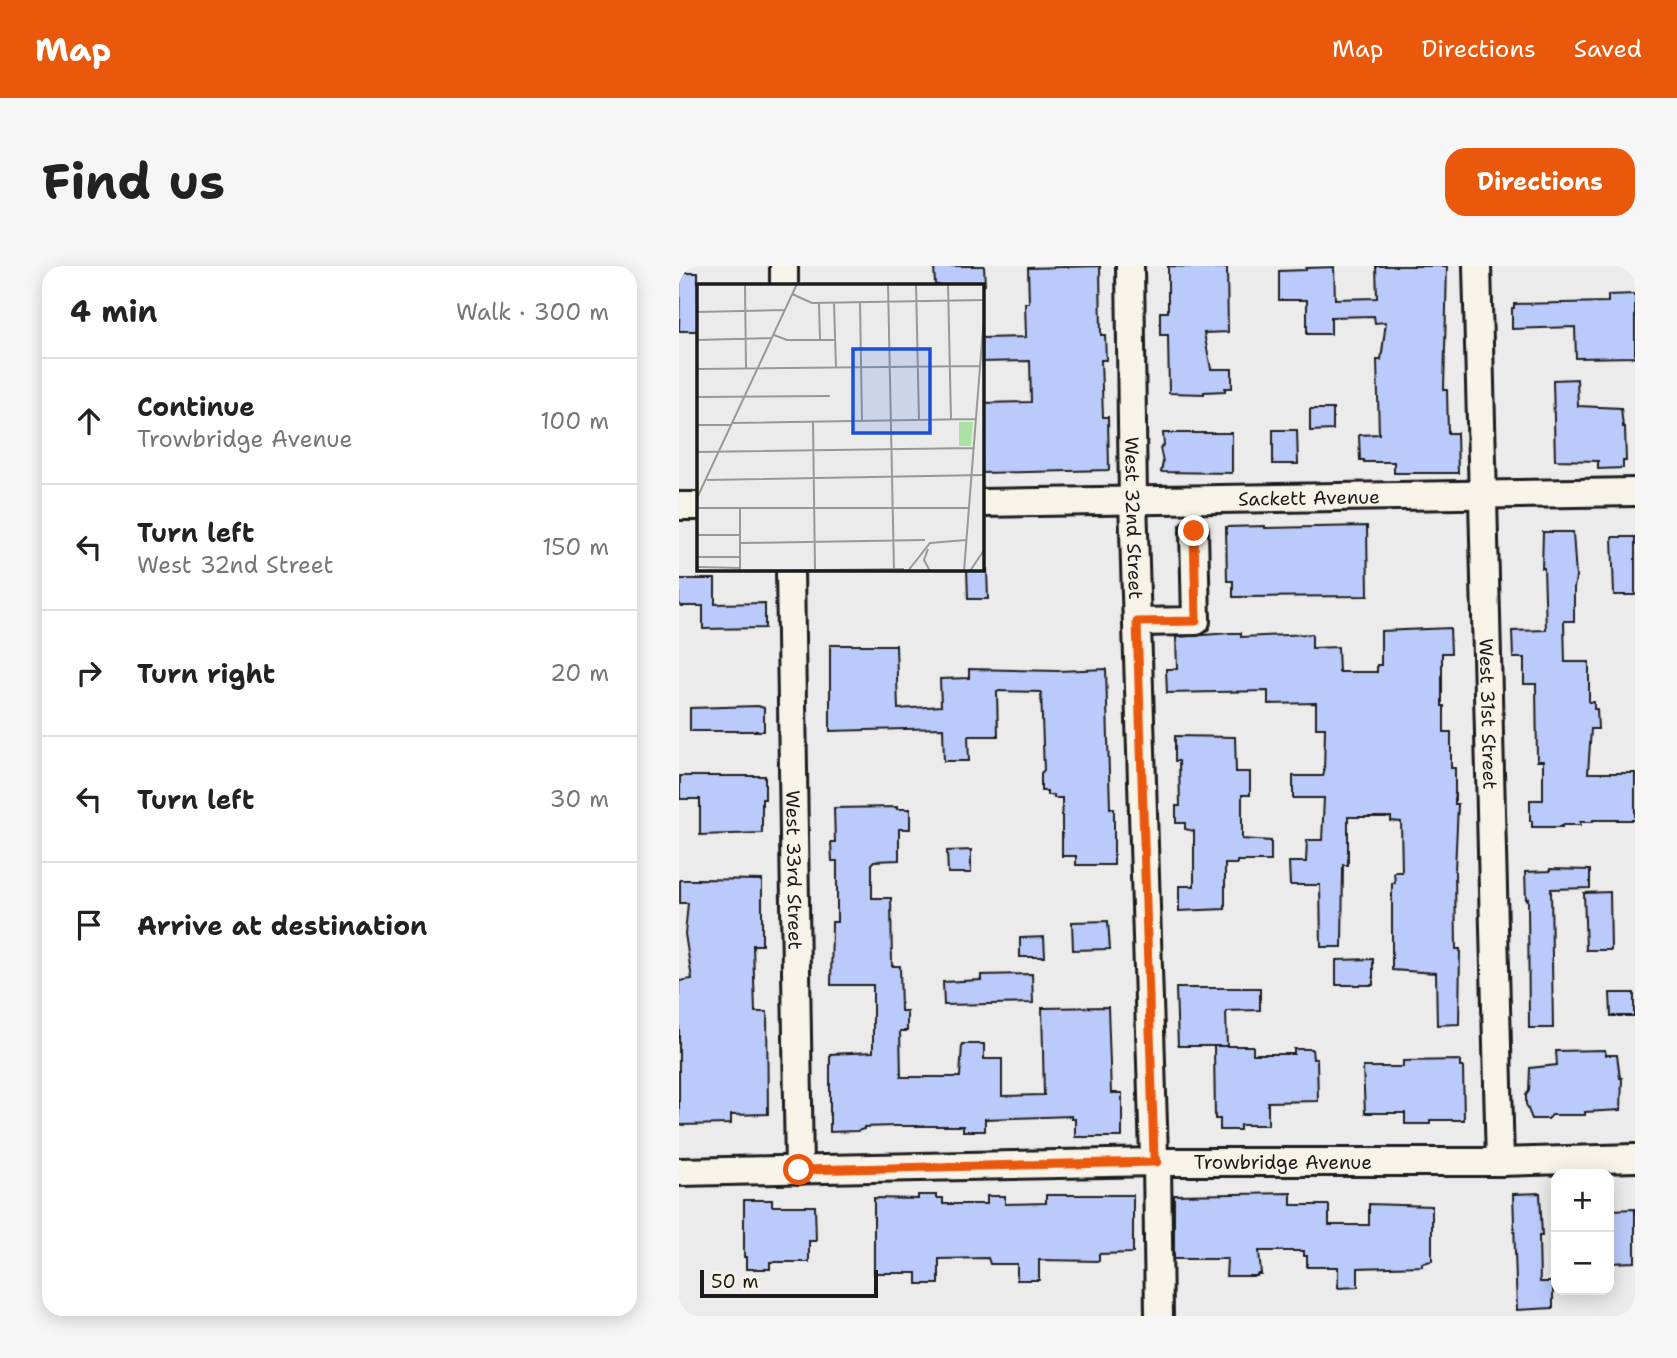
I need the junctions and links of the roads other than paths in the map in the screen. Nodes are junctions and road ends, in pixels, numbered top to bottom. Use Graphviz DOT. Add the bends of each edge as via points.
graph roads {
  1 [pos="784,266"];
  2 [pos="1130,266"];
  3 [pos="1477,266"];
  4 [pos="784,284"];
  5 [pos="1635,492"];
  6 [pos="1481,493"];
  7 [pos="1133,501"];
  8 [pos="983,503"];
  9 [pos="679,506"];
  10 [pos="697,506"];
  11 [pos="1194,531"];
  12 [pos="790,570"];
  13 [pos="1137,622"];
  14 [pos="1635,1158"];
  15 [pos="1157,1162"];
  16 [pos="1500,1162"];
  17 [pos="799,1170"];
  18 [pos="679,1172"];
  19 [pos="1159,1316"];
  1 -- 4 [label="street"];
  2 -- 7 [label="street, West 32nd Street"];
  3 -- 6 [label="street, West 31st Street"];
  5 -- 6 [label="street, Sackett Avenue"];
  6 -- 7 [label="street, Sackett Avenue"];
  6 -- 16 [label="street, West 31st Street"];
  7 -- 8 [label="street, Sackett Avenue"];
  7 -- 13 [label="street, West 32nd Street"];
  9 -- 10 [label="street"];
  11 -- 13 [label="street" via="1196,621"];
  12 -- 17 [label="street, West 33rd Street"];
  13 -- 15 [label="street, West 32nd Street"];
  14 -- 16 [label="street, Trowbridge Avenue"];
  15 -- 16 [label="street, Trowbridge Avenue"];
  15 -- 17 [label="street, Trowbridge Avenue"];
  15 -- 19 [label="street, West 32nd Street"];
  17 -- 18 [label="street, Trowbridge Avenue"];
}
